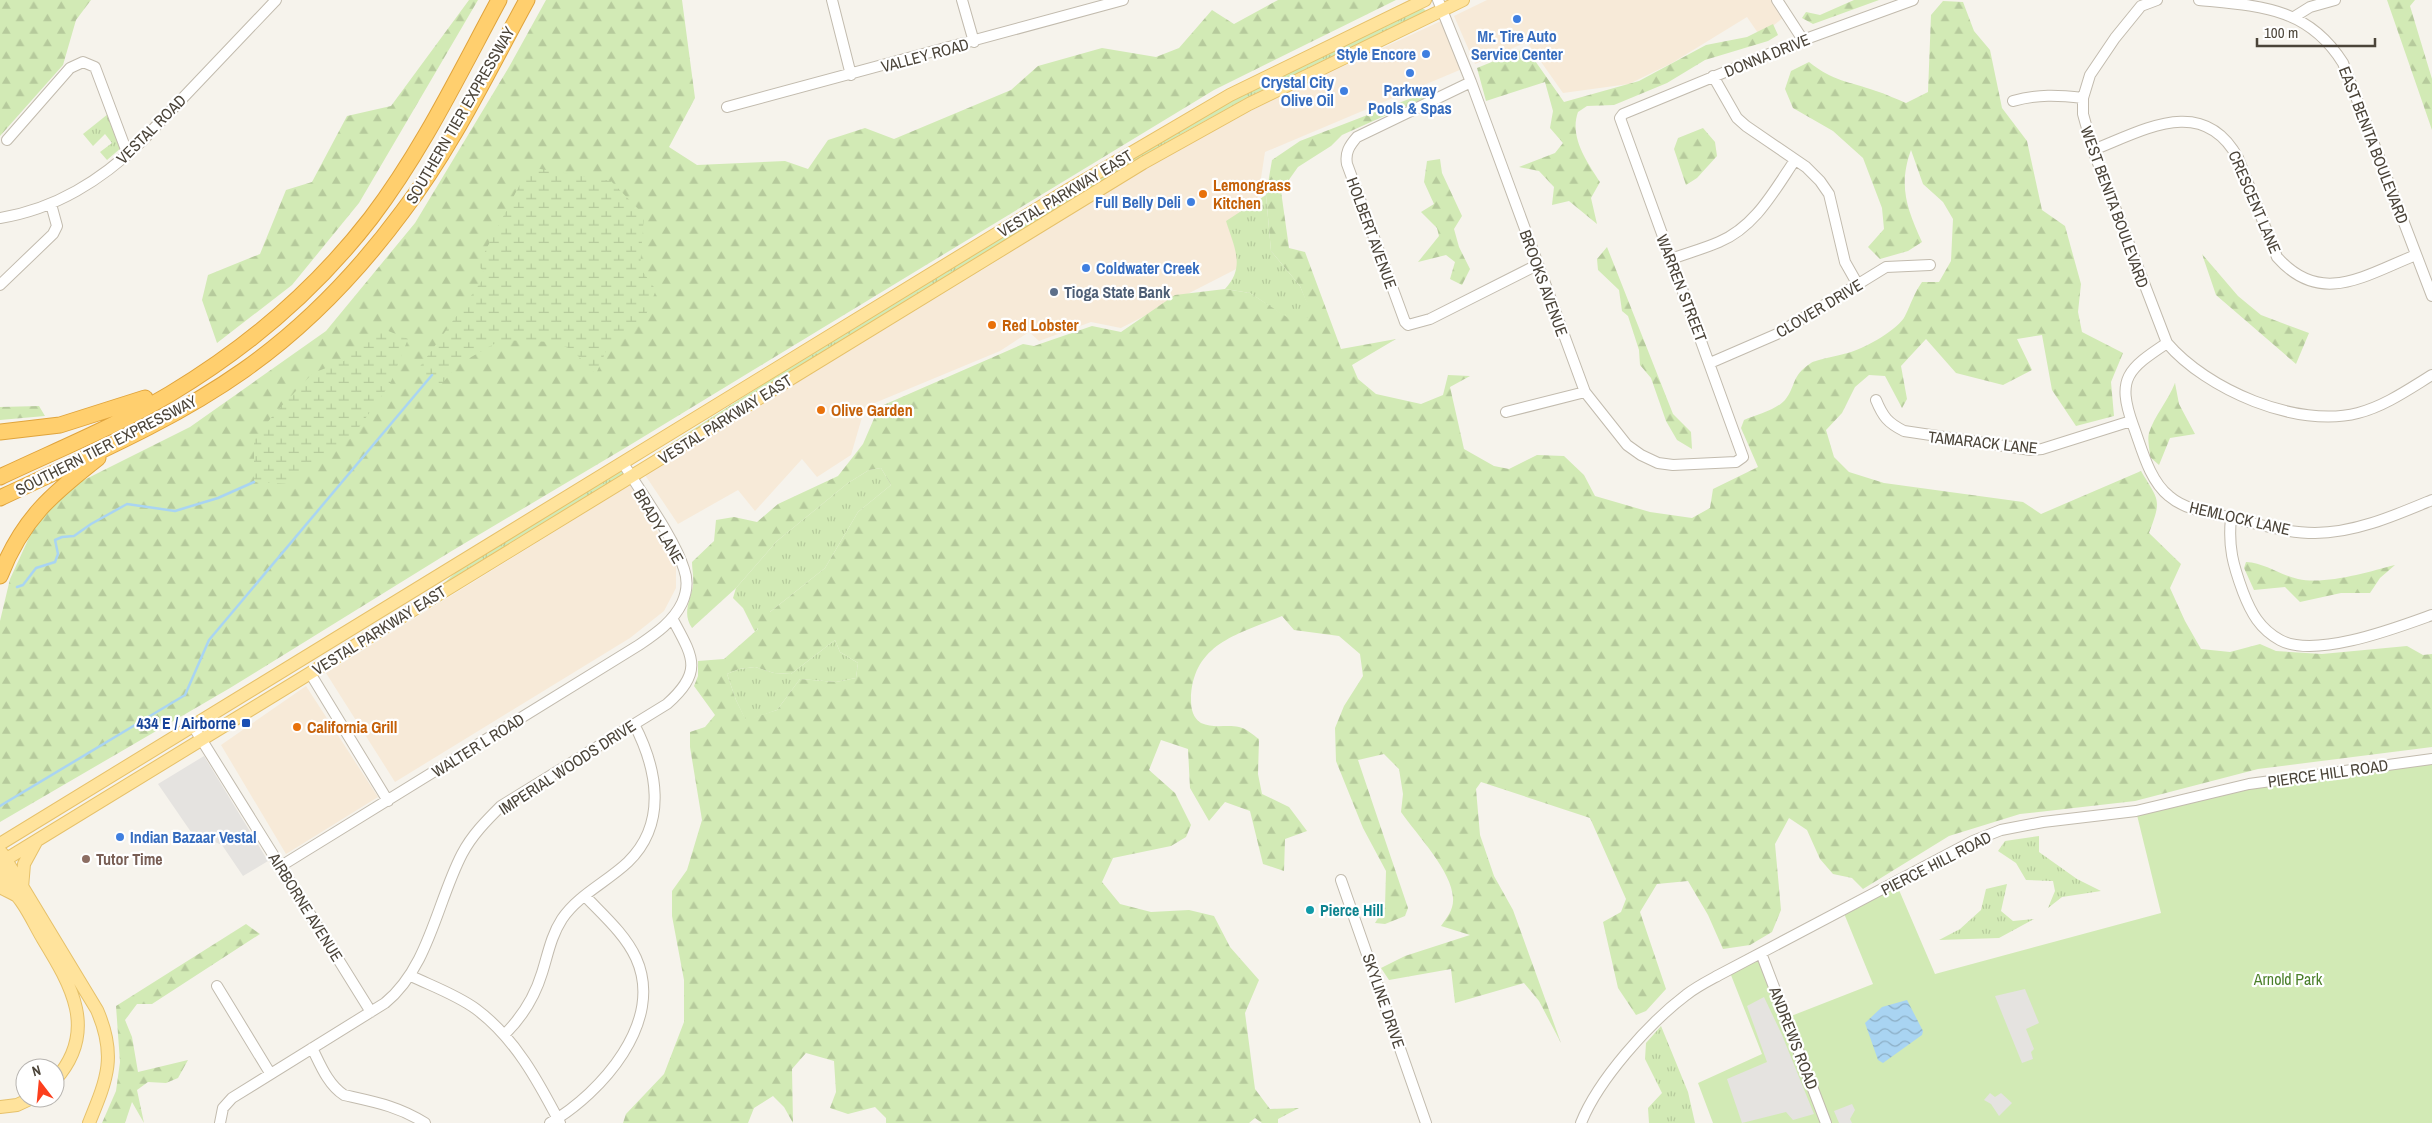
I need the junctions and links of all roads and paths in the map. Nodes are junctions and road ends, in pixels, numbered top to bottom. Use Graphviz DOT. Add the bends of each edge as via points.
graph roads {
  1 [pos="276,0"];
  2 [pos="499,0"];
  3 [pos="527,0"];
  4 [pos="832,0"];
  5 [pos="962,0"];
  6 [pos="1123,0"];
  7 [pos="1426,0"];
  8 [pos="1463,0"];
  9 [pos="1776,0"];
  10 [pos="1912,0"];
  11 [pos="2199,0"];
  12 [pos="2334,0"];
  13 [pos="2152,1"];
  14 [pos="1095,4"];
  15 [pos="1440,5"];
  16 [pos="2294,17"];
  17 [pos="1803,40"];
  18 [pos="974,42"];
  19 [pos="851,75"];
  20 [pos="1713,76"];
  21 [pos="1471,82"];
  22 [pos="2083,98"];
  23 [pos="2013,101"];
  24 [pos="727,107"];
  25 [pos="1623,114"];
  26 [pos="8,140"];
  27 [pos="2093,150"];
  28 [pos="128,155"];
  29 [pos="1795,160"];
  30 [pos="51,204"];
  31 [pos="0,218"];
  32 [pos="2416,255"];
  33 [pos="1671,259"];
  34 [pos="1537,265"];
  35 [pos="1930,265"];
  36 [pos="0,285"];
  37 [pos="1858,285"];
  38 [pos="2432,296"];
  39 [pos="2167,343"];
  40 [pos="1710,363"];
  41 [pos="206,371"];
  42 [pos="2432,375"];
  43 [pos="1584,392"];
  44 [pos="1876,400"];
  45 [pos="1506,412"];
  46 [pos="2132,421"];
  47 [pos="0,432"];
  48 [pos="120,441"];
  49 [pos="1738,461"];
  50 [pos="623,463"];
  51 [pos="0,477"];
  52 [pos="631,477"];
  53 [pos="0,498"];
  54 [pos="2432,500"];
  55 [pos="2231,518"];
  56 [pos="0,576"];
  57 [pos="2432,615"];
  58 [pos="672,618"];
  59 [pos="310,673"];
  60 [pos="634,724"];
  61 [pos="193,726"];
  62 [pos="202,740"];
  63 [pos="2432,758"];
  64 [pos="388,801"];
  65 [pos="38,840"];
  66 [pos="0,844"];
  67 [pos="2,857"];
  68 [pos="281,866"];
  69 [pos="0,872"];
  70 [pos="1341,880"];
  71 [pos="0,887"];
  72 [pos="19,892"];
  73 [pos="585,896"];
  74 [pos="1761,953"];
  75 [pos="410,976"];
  76 [pos="217,986"];
  77 [pos="371,1012"];
  78 [pos="505,1034"];
  79 [pos="312,1048"];
  80 [pos="65,1066"];
  81 [pos="270,1073"];
  82 [pos="15,1105"];
  83 [pos="0,1107"];
  84 [pos="556,1121"];
  85 [pos="89,1123"];
  86 [pos="220,1123"];
  87 [pos="425,1123"];
  88 [pos="1426,1123"];
  89 [pos="1580,1123"];
  90 [pos="1826,1123"];
  1 -- 28 [label="street, VESTAL ROAD"];
  2 -- 41 [label="highway, SOUTHERN TIER EXPRESSWAY" via="425,135 371,218 295,301 242,346"];
  3 -- 48 [label="highway, SOUTHERN TIER EXPRESSWAY" via="418,190 358,267 306,319 244,370 196,401"];
  4 -- 19 [label="street"];
  5 -- 18 [label="street"];
  6 -- 14 [label="street, VALLEY ROAD"];
  7 -- 50 [label="main road, VESTAL PARKWAY EAST" via="1230,95 1068,190"];
  8 -- 15 [label="main road, VESTAL PARKWAY EAST"];
  9 -- 17 [label="street"];
  10 -- 17 [label="street, DONNA DRIVE"];
  11 -- 16 [label="street, EAST BENITA BOULEVARD" via="2254,5"];
  12 -- 16 [label="street" via="2310,7"];
  13 -- 22 [label="street, WEST BENITA BOULEVARD" via="2141,6 2115,38 2090,75"];
  14 -- 18 [label="street, VALLEY ROAD"];
  15 -- 21 [label="street, BROOKS AVENUE"];
  15 -- 52 [label="main road, VESTAL PARKWAY EAST" via="1143,163"];
  16 -- 32 [label="street, EAST BENITA BOULEVARD" via="2321,34 2343,63"];
  17 -- 20 [label="street, DONNA DRIVE"];
  18 -- 19 [label="street, VALLEY ROAD"];
  19 -- 24 [label="street, VALLEY ROAD"];
  20 -- 25 [label="street, DONNA DRIVE"];
  20 -- 29 [label="street" via="1737,118"];
  21 -- 34 [label="street, BROOKS AVENUE"];
  21 -- 34 [label="street, HOLBERT AVENUE" via="1357,138 1345,156 1347,164 1408,325 1430,319"];
  22 -- 23 [label="street" via="2052,94"];
  22 -- 27 [label="street, WEST BENITA BOULEVARD" via="2083,114"];
  25 -- 33 [label="street, WARREN STREET" via="1621,126"];
  26 -- 28 [label="street" via="70,68 83,62 95,67"];
  27 -- 32 [label="street, CRESCENT LANE" via="2172,122 2202,123 2231,144 2277,257 2287,269 2303,279 2326,285 2343,283"];
  27 -- 39 [label="street, WEST BENITA BOULEVARD"];
  28 -- 30 [label="street, VESTAL ROAD" via="93,182"];
  29 -- 33 [label="street" via="1757,214 1740,230 1720,242"];
  29 -- 37 [label="street" via="1820,181 1829,194 1841,250"];
  30 -- 31 [label="street, VESTAL ROAD"];
  30 -- 36 [label="street" via="57,226 53,234"];
  32 -- 38 [label="street, EAST BENITA BOULEVARD"];
  33 -- 40 [label="street, WARREN STREET"];
  34 -- 43 [label="street, BROOKS AVENUE"];
  35 -- 37 [label="street, CLOVER DRIVE" via="1886,267"];
  37 -- 40 [label="street, CLOVER DRIVE" via="1777,334"];
  39 -- 42 [label="street" via="2198,371 2272,408 2298,415 2320,417 2359,413 2379,406"];
  39 -- 46 [label="street, HEMLOCK LANE" via="2142,359 2127,379 2125,398"];
  40 -- 49 [label="street, WARREN STREET" via="1741,449 1743,458"];
  41 -- 47 [label="highway" via="152,396 103,413 60,425"];
  41 -- 51 [label="highway, SOUTHERN TIER EXPRESSWAY" via="139,410"];
  43 -- 45 [label="street"];
  43 -- 49 [label="street, BROOKS AVENUE" via="1627,445 1641,456 1673,465"];
  44 -- 46 [label="street, TAMARACK LANE" via="1884,419 1904,431 2031,450"];
  46 -- 55 [label="street, HEMLOCK LANE" via="2147,464 2169,496 2194,509"];
  48 -- 53 [label="highway, SOUTHERN TIER EXPRESSWAY"];
  48 -- 56 [label="highway" via="44,502 16,541"];
  50 -- 52 [label="street, BRADY LANE"];
  50 -- 61 [label="main road, VESTAL PARKWAY EAST"];
  52 -- 58 [label="street, BRADY LANE" via="671,542 684,570 686,587 682,602"];
  52 -- 59 [label="main road, VESTAL PARKWAY EAST"];
  54 -- 55 [label="street, HEMLOCK LANE" via="2355,528 2316,533"];
  55 -- 57 [label="street" via="2230,552 2250,610 2267,632 2281,641 2309,645 2339,643 2388,631"];
  58 -- 60 [label="street, IMPERIAL WOODS DRIVE" via="691,659 691,673 684,688 667,704"];
  58 -- 64 [label="street, WALTER L ROAD" via="639,645"];
  59 -- 62 [label="main road, VESTAL PARKWAY EAST"];
  59 -- 64 [label="street"];
  60 -- 73 [label="street" via="652,769 655,792 651,825 647,836 628,861"];
  60 -- 75 [label="street, IMPERIAL WOODS DRIVE" via="501,806 482,824 462,853"];
  61 -- 62 [label="street, AIRBORNE AVENUE"];
  61 -- 66 [label="main road, VESTAL PARKWAY EAST"];
  62 -- 65 [label="main road, VESTAL PARKWAY EAST"];
  62 -- 68 [label="street, AIRBORNE AVENUE"];
  63 -- 74 [label="street, PIERCE HILL ROAD" via="2249,784 2136,811 2001,830 1973,841"];
  64 -- 68 [label="street, WALTER L ROAD"];
  65 -- 67 [label="main road, VESTAL PARKWAY EAST"];
  65 -- 72 [label="main road" via="24,864"];
  67 -- 72 [label="main road"];
  68 -- 77 [label="street, AIRBORNE AVENUE"];
  69 -- 72 [label="main road"];
  70 -- 88 [label="street, SKYLINE DRIVE"];
  71 -- 72 [label="main road"];
  72 -- 80 [label="main road" via="66,976 78,1012 78,1029 71,1057"];
  72 -- 85 [label="main road" via="96,1010 105,1030 109,1047 107,1076"];
  73 -- 78 [label="street" via="561,921 552,938 538,986 523,1013"];
  73 -- 84 [label="street" via="627,942 642,975 643,998 638,1022 621,1056 606,1077"];
  74 -- 89 [label="street, PIERCE HILL ROAD" via="1669,1008 1610,1074"];
  74 -- 90 [label="street, ANDREWS ROAD"];
  75 -- 77 [label="street, IMPERIAL WOODS DRIVE" via="397,993"];
  75 -- 78 [label="street" via="465,1002"];
  76 -- 81 [label="street"];
  77 -- 79 [label="street, IMPERIAL WOODS DRIVE"];
  78 -- 84 [label="street" via="522,1056"];
  79 -- 81 [label="street, IMPERIAL WOODS DRIVE"];
  79 -- 87 [label="street" via="332,1084 344,1095 388,1104"];
  81 -- 86 [label="street, IMPERIAL WOODS DRIVE" via="227,1103"];
  82 -- 83 [label="main road"];
}
